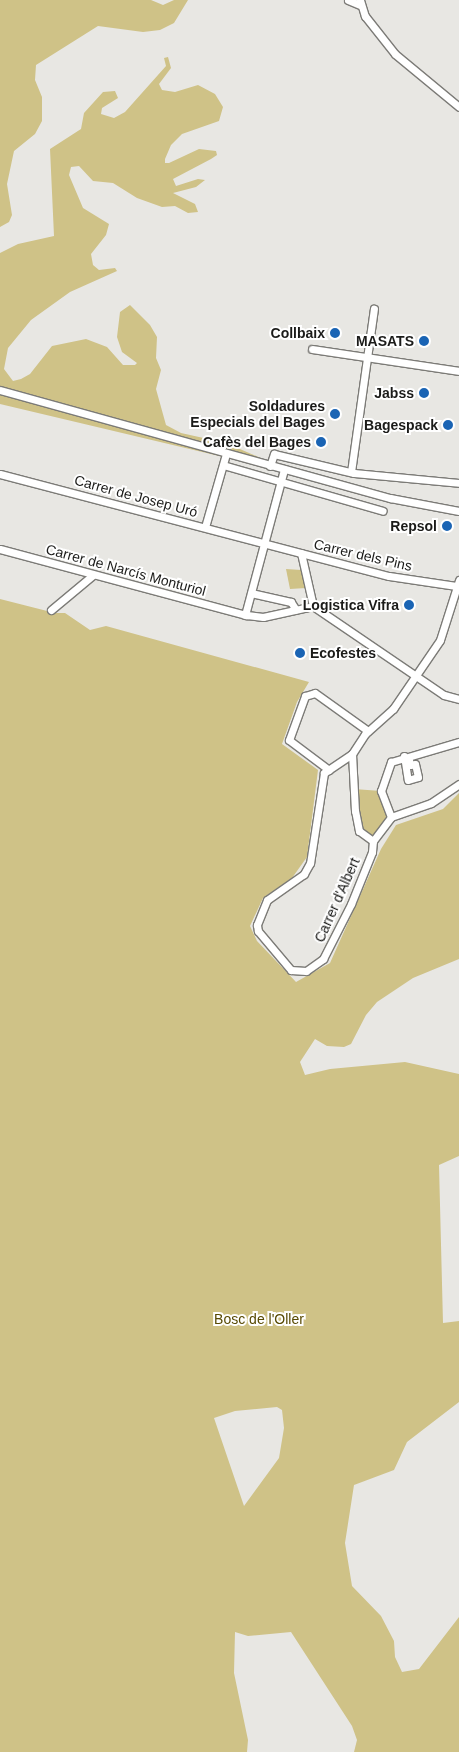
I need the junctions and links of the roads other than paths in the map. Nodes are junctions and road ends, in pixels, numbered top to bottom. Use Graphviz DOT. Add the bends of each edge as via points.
graph roads {
  1 [pos="348,0"];
  2 [pos="360,2"];
  3 [pos="459,107"];
  4 [pos="374,309"];
  5 [pos="312,350"];
  6 [pos="367,358"];
  7 [pos="459,371"];
  8 [pos="0,390"];
  9 [pos="226,454"];
  10 [pos="291,458"];
  11 [pos="222,464"];
  12 [pos="270,466"];
  13 [pos="287,470"];
  14 [pos="351,472"];
  15 [pos="0,474"];
  16 [pos="282,482"];
  17 [pos="459,483"];
  18 [pos="383,511"];
  19 [pos="459,511"];
  20 [pos="205,527"];
  21 [pos="265,544"];
  22 [pos="0,550"];
  23 [pos="301,553"];
  24 [pos="93,575"];
  25 [pos="457,583"];
  26 [pos="251,593"];
  27 [pos="313,606"];
  28 [pos="51,610"];
  29 [pos="296,610"];
  30 [pos="245,614"];
  31 [pos="414,676"];
  32 [pos="459,699"];
  33 [pos="368,731"];
  34 [pos="459,742"];
  35 [pos="352,754"];
  36 [pos="329,770"];
  37 [pos="459,784"];
  38 [pos="391,817"];
  39 [pos="373,841"];
  1 -- 2 [label="street"];
  2 -- 3 [label="street" via="395,54"];
  4 -- 6 [label="street"];
  5 -- 6 [label="street"];
  6 -- 7 [label="street"];
  6 -- 14 [label="street"];
  8 -- 9 [label="street"];
  9 -- 11 [label="street"];
  9 -- 12 [label="street"];
  10 -- 12 [label="street" via="274,454"];
  10 -- 13 [label="street"];
  10 -- 14 [label="street"];
  11 -- 16 [label="street"];
  11 -- 20 [label="street"];
  12 -- 13 [label="street"];
  13 -- 16 [label="street"];
  13 -- 19 [label="street" via="400,500"];
  14 -- 17 [label="street"];
  15 -- 20 [label="street, Carrer de Josep Uró"];
  16 -- 18 [label="street"];
  16 -- 21 [label="street"];
  20 -- 21 [label="street, Carrer de Josep Uró"];
  21 -- 23 [label="street, Carrer dels Pins"];
  21 -- 26 [label="street"];
  22 -- 24 [label="street, Carrer de Narcís Monturiol"];
  23 -- 25 [label="street, Carrer dels Pins" via="389,576"];
  23 -- 27 [label="street"];
  24 -- 28 [label="street"];
  24 -- 30 [label="street, Carrer de Narcís Monturiol"];
  25 -- 31 [label="street" via="440,640"];
  26 -- 29 [label="street" via="290,602"];
  26 -- 30 [label="street"];
  27 -- 29 [label="street, Carrer de Narcís Monturiol"];
  27 -- 31 [label="street"];
  29 -- 30 [label="street, Carrer de Narcís Monturiol" via="263,617"];
  31 -- 32 [label="street" via="444,695"];
  31 -- 33 [label="street" via="392,709"];
  33 -- 35 [label="street"];
  33 -- 36 [label="street" via="315,694 305,696 289,740"];
  34 -- 38 [label="street" via="391,762 381,791"];
  35 -- 36 [label="street"];
  35 -- 39 [label="street" via="359,832"];
  36 -- 39 [label="street, Carrer d'Albert" via="324,774 310,863 304,874 267,900 257,925 258,931 291,970 306,971 323,959 351,904 372,852"];
  37 -- 38 [label="street" via="431,803"];
  38 -- 39 [label="street, Carrer d'Albert"];
}
